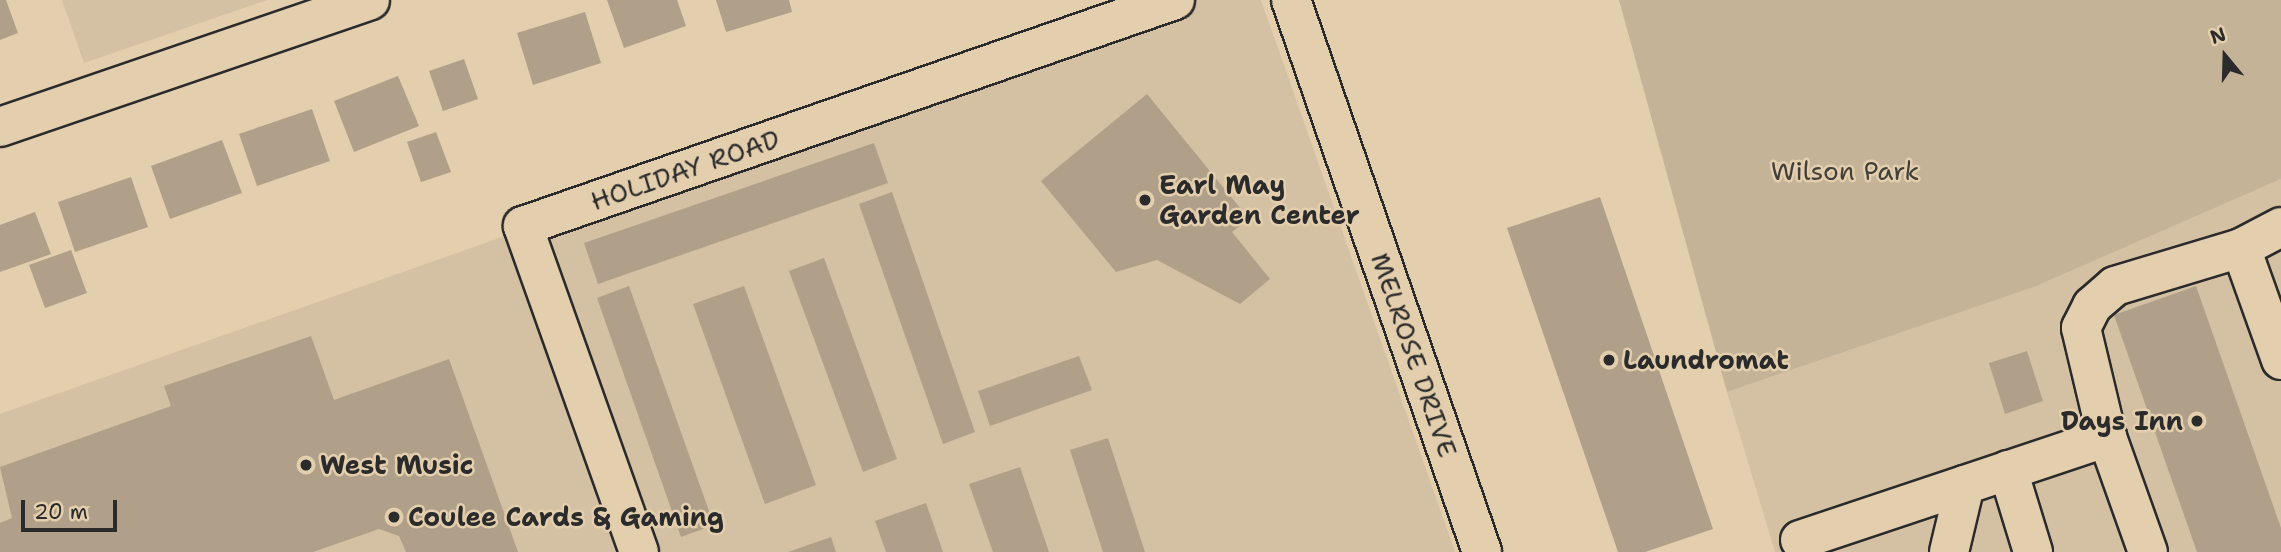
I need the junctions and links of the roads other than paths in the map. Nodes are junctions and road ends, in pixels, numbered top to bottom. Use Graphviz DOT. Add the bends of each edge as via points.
graph roads {
  1 [pos="370,0"];
  2 [pos="1175,0"];
  3 [pos="1291,0"];
  4 [pos="0,127"];
  5 [pos="2281,228"];
  6 [pos="2241,248"];
  7 [pos="2281,360"];
  8 [pos="2107,437"];
  9 [pos="2008,470"];
  10 [pos="1965,485"];
  11 [pos="1800,540"];
  12 [pos="639,552"];
  13 [pos="1482,552"];
  14 [pos="1949,552"];
  15 [pos="2034,552"];
  16 [pos="2143,552"];
  1 -- 4 [label="street"];
  2 -- 12 [label="street, HOLIDAY ROAD" via="523,226"];
  3 -- 13 [label="street, MELROSE DRIVE"];
  5 -- 6 [label="street"];
  6 -- 7 [label="street"];
  6 -- 8 [label="street" via="2115,286 2092,306 2081,328"];
  8 -- 9 [label="street"];
  8 -- 16 [label="street"];
  9 -- 10 [label="street"];
  9 -- 15 [label="street"];
  10 -- 11 [label="street"];
  10 -- 14 [label="street"];
}
